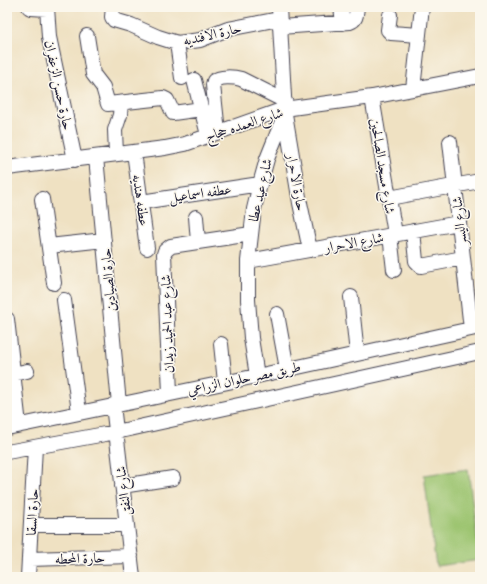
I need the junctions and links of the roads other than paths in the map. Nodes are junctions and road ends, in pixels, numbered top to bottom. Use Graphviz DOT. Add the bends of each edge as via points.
graph roads {
  1 [pos="29,7"];
  2 [pos="113,7"];
  3 [pos="341,7"];
  4 [pos="422,7"];
  5 [pos="47,8"];
  6 [pos="390,15"];
  7 [pos="352,16"];
  8 [pos="279,18"];
  9 [pos="419,35"];
  10 [pos="87,36"];
  11 [pos="178,42"];
  12 [pos="480,76"];
  13 [pos="414,89"];
  14 [pos="372,97"];
  15 [pos="121,103"];
  16 [pos="284,108"];
  17 [pos="202,109"];
  18 [pos="213,133"];
  19 [pos="450,142"];
  20 [pos="134,152"];
  21 [pos="116,154"];
  22 [pos="96,157"];
  23 [pos="75,160"];
  24 [pos="7,168"];
  25 [pos="480,181"];
  26 [pos="260,184"];
  27 [pos="455,185"];
  28 [pos="389,198"];
  29 [pos="42,199"];
  30 [pos="141,202"];
  31 [pos="196,217"];
  32 [pos="459,223"];
  33 [pos="413,231"];
  34 [pos="251,234"];
  35 [pos="392,235"];
  36 [pos="104,240"];
  37 [pos="198,242"];
  38 [pos="49,246"];
  39 [pos="148,248"];
  40 [pos="310,250"];
  41 [pos="463,258"];
  42 [pos="248,261"];
  43 [pos="394,270"];
  44 [pos="54,283"];
  45 [pos="351,297"];
  46 [pos="64,300"];
  47 [pos="277,314"];
  48 [pos="8,327"];
  49 [pos="475,328"];
  50 [pos="222,344"];
  51 [pos="480,352"];
  52 [pos="358,354"];
  53 [pos="287,369"];
  54 [pos="27,371"];
  55 [pos="13,374"];
  56 [pos="257,376"];
  57 [pos="225,382"];
  58 [pos="170,393"];
  59 [pos="116,404"];
  60 [pos="79,412"];
  61 [pos="13,426"];
  62 [pos="116,432"];
  63 [pos="35,447"];
  64 [pos="7,452"];
  65 [pos="173,478"];
  66 [pos="122,486"];
  67 [pos="31,525"];
  68 [pos="127,525"];
  69 [pos="130,556"];
  70 [pos="29,560"];
  71 [pos="28,577"];
  72 [pos="133,577"];
  1 -- 5 [label="street, حارة حسن الزعفران"];
  2 -- 11 [label="street, حارة الافنديه" via="114,20"];
  3 -- 7 [label="street"];
  4 -- 9 [label="street"];
  5 -- 23 [label="street, حارة حسن الزعفران" via="49,37"];
  6 -- 9 [label="street" via="388,30 391,33"];
  7 -- 8 [label="street, حارة الافنديه"];
  8 -- 11 [label="street, حارة الافنديه" via="229,35"];
  8 -- 16 [label="street, شارع عيد عطا"];
  9 -- 13 [label="street"];
  10 -- 15 [label="street" via="93,74 103,87 107,102"];
  11 -- 17 [label="street" via="188,79"];
  12 -- 13 [label="street, شارع العمده حجاج"];
  13 -- 14 [label="street, شارع العمده حجاج"];
  14 -- 16 [label="street, شارع العمده حجاج"];
  14 -- 28 [label="street, شارع مسجد الصالحين"];
  15 -- 17 [label="street" via="162,98 167,100 173,113"];
  15 -- 21 [label="street" via="115,130"];
  16 -- 18 [label="street, شارع العمده حجاج"];
  16 -- 18 [label="street" via="241,79 218,78 213,85"];
  16 -- 26 [label="street, شارع عيد عطا"];
  16 -- 40 [label="street, حارة الاحرار"];
  17 -- 18 [label="street"];
  18 -- 20 [label="street, شارع العمده حجاج" via="185,144"];
  19 -- 27 [label="street, شارع اليسر"];
  20 -- 21 [label="street, شارع العمده حجاج"];
  20 -- 30 [label="street, عطفه هنديه"];
  21 -- 22 [label="street, شارع العمده حجاج"];
  22 -- 23 [label="street, شارع العمده حجاج"];
  22 -- 36 [label="street, حارة الصيادين"];
  23 -- 24 [label="street, شارع العمده حجاج"];
  25 -- 27 [label="street"];
  26 -- 30 [label="street, عطفه اسماعيل"];
  26 -- 34 [label="street, شارع عيد عطا"];
  27 -- 28 [label="street"];
  27 -- 32 [label="street, شارع اليسر"];
  28 -- 35 [label="street, شارع مسجد الصالحين"];
  29 -- 38 [label="street"];
  30 -- 39 [label="street, عطفه هنديه"];
  31 -- 37 [label="street"];
  32 -- 33 [label="street, شارع الاحرار"];
  32 -- 41 [label="street, شارع اليسر"];
  33 -- 35 [label="street, شارع الاحرار"];
  33 -- 41 [label="street" via="416,261 421,266"];
  34 -- 37 [label="street"];
  34 -- 42 [label="street, شارع عيد عطا"];
  35 -- 40 [label="street, شارع الاحرار"];
  35 -- 43 [label="street, شارع مسجد الصالحين"];
  36 -- 38 [label="street"];
  36 -- 59 [label="street, حارة الصيادين"];
  37 -- 58 [label="street, شارع عبد الحميد زيدان" via="171,246 164,254"];
  38 -- 44 [label="street"];
  40 -- 42 [label="street, شارع الاحرار"];
  41 -- 49 [label="street, شارع اليسر"];
  42 -- 56 [label="street, شارع عيد عطا" via="248,300"];
  45 -- 52 [label="street"];
  46 -- 60 [label="street"];
  47 -- 53 [label="street"];
  48 -- 55 [label="street"];
  49 -- 52 [label="street, طريق مصر حلوان الزراعي"];
  50 -- 57 [label="street"];
  51 -- 62 [label="street, طريق مصر حلوان الزراعي"];
  52 -- 53 [label="street, طريق مصر حلوان الزراعي"];
  53 -- 56 [label="street, طريق مصر حلوان الزراعي"];
  54 -- 55 [label="street"];
  55 -- 61 [label="street"];
  56 -- 57 [label="street, طريق مصر حلوان الزراعي"];
  57 -- 58 [label="street, طريق مصر حلوان الزراعي"];
  58 -- 59 [label="street, طريق مصر حلوان الزراعي"];
  59 -- 60 [label="street, طريق مصر حلوان الزراعي"];
  59 -- 62 [label="street, شارع النفق"];
  60 -- 61 [label="street, طريق مصر حلوان الزراعي"];
  62 -- 63 [label="street, طريق مصر حلوان الزراعي"];
  62 -- 66 [label="street, شارع النفق"];
  63 -- 64 [label="street, طريق مصر حلوان الزراعي"];
  63 -- 67 [label="street, حارة السقا"];
  65 -- 66 [label="street"];
  66 -- 68 [label="street, شارع النفق"];
  67 -- 68 [label="street"];
  67 -- 70 [label="street, حارة السقا"];
  68 -- 69 [label="street, شارع النفق"];
  69 -- 70 [label="street, حارة المحطه"];
  69 -- 72 [label="street, شارع النفق"];
  70 -- 71 [label="street, حارة السقا"];
}
